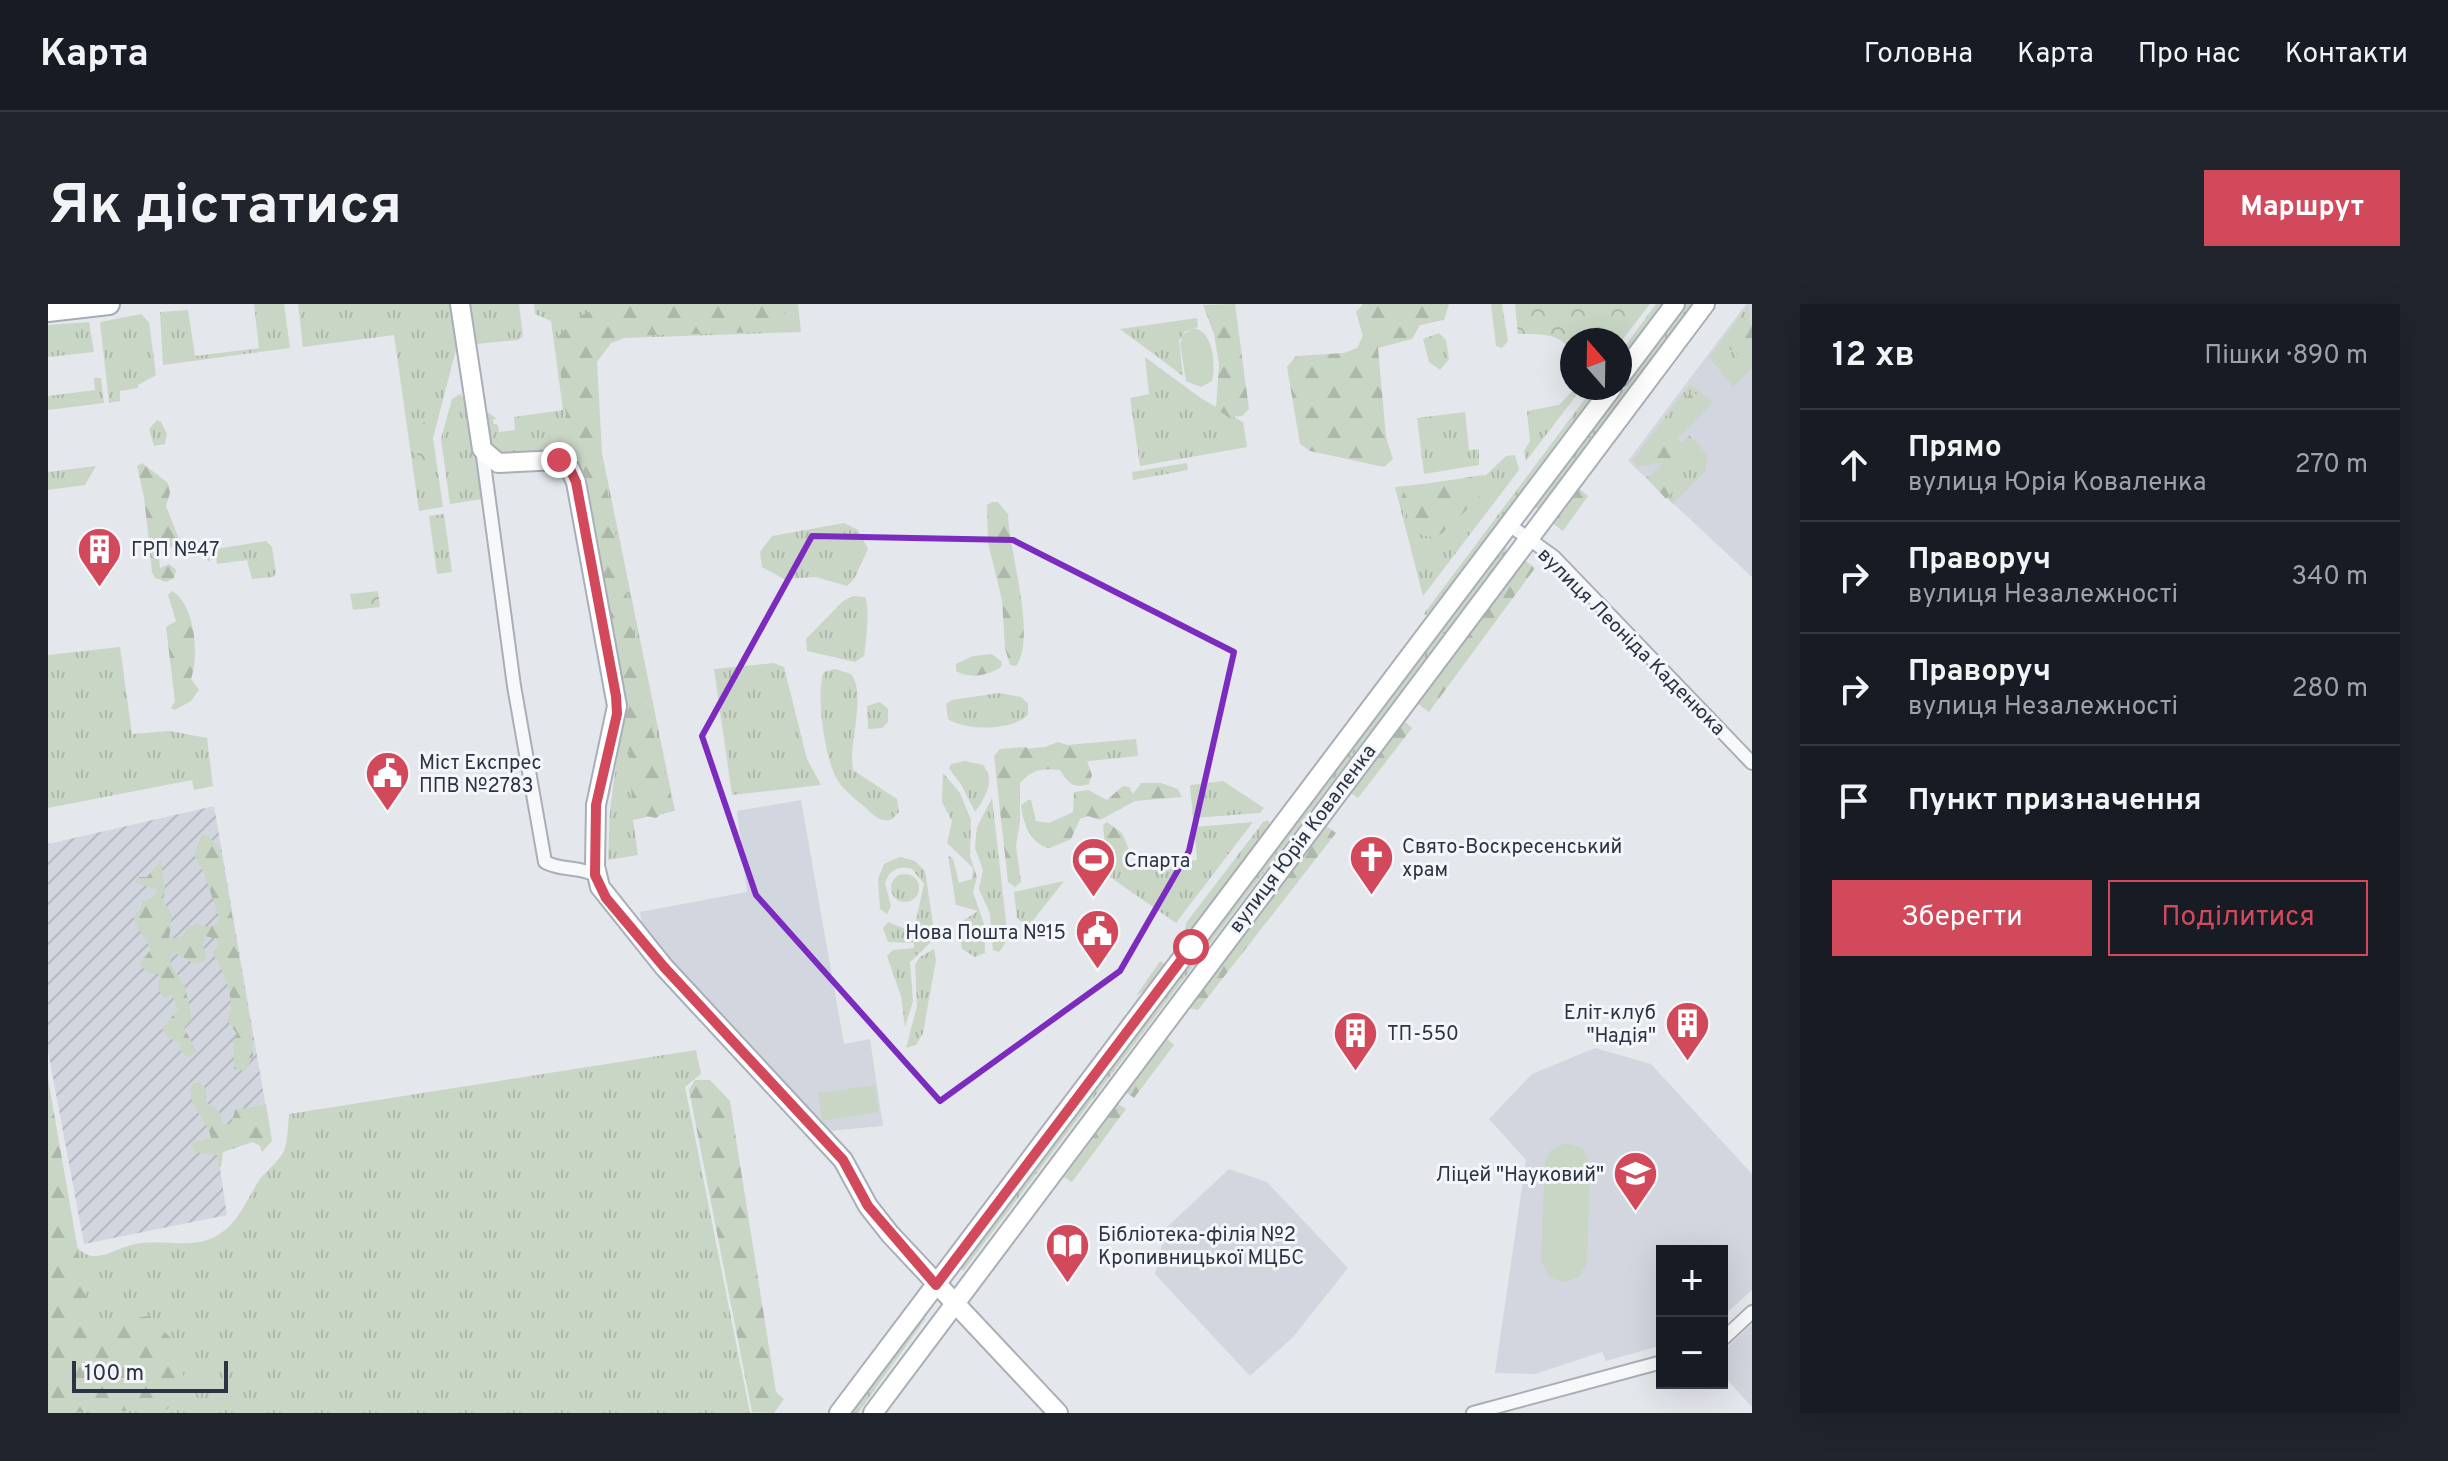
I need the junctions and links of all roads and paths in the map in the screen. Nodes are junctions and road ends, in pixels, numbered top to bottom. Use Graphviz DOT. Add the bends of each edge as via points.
graph roads {
  1 [pos="109,304"];
  2 [pos="460,304"];
  3 [pos="1675,304"];
  4 [pos="1705,304"];
  5 [pos="48,311"];
  6 [pos="1632,361"];
  7 [pos="1603,400"];
  8 [pos="482,449"];
  9 [pos="1508,524"];
  10 [pos="1527,537"];
  11 [pos="1752,763"];
  12 [pos="595,875"];
  13 [pos="936,1285"];
  14 [pos="955,1305"];
  15 [pos="1752,1312"];
  16 [pos="1728,1334"];
  17 [pos="1656,1364"];
  18 [pos="839,1413"];
  19 [pos="873,1413"];
  20 [pos="1058,1413"];
  21 [pos="1473,1413"];
  1 -- 5 [label="main road"];
  2 -- 8 [label="main road"];
  3 -- 6 [label="main road"];
  4 -- 10 [label="main road, вулиця Юрія Коваленка"];
  7 -- 9 [label="main road, вулиця Юрія Коваленка"];
  8 -- 12 [label="street" via="514,686 545,862"];
  8 -- 12 [label="main road" via="498,463 559,460 576,482 617,706 596,805"];
  9 -- 10 [label="street, вулиця Леоніда Каденюка"];
  9 -- 13 [label="main road, вулиця Юрія Коваленка"];
  10 -- 11 [label="street, вулиця Леоніда Каденюка" via="1554,557"];
  10 -- 14 [label="main road, вулиця Юрія Коваленка"];
  12 -- 13 [label="main road" via="606,898 664,967 843,1160 868,1206"];
  13 -- 14 [label="main road"];
  13 -- 18 [label="main road, вулиця Юрія Коваленка"];
  14 -- 19 [label="main road, вулиця Юрія Коваленка"];
  14 -- 20 [label="main road"];
  15 -- 16 [label="street"];
  17 -- 21 [label="street"];
}
